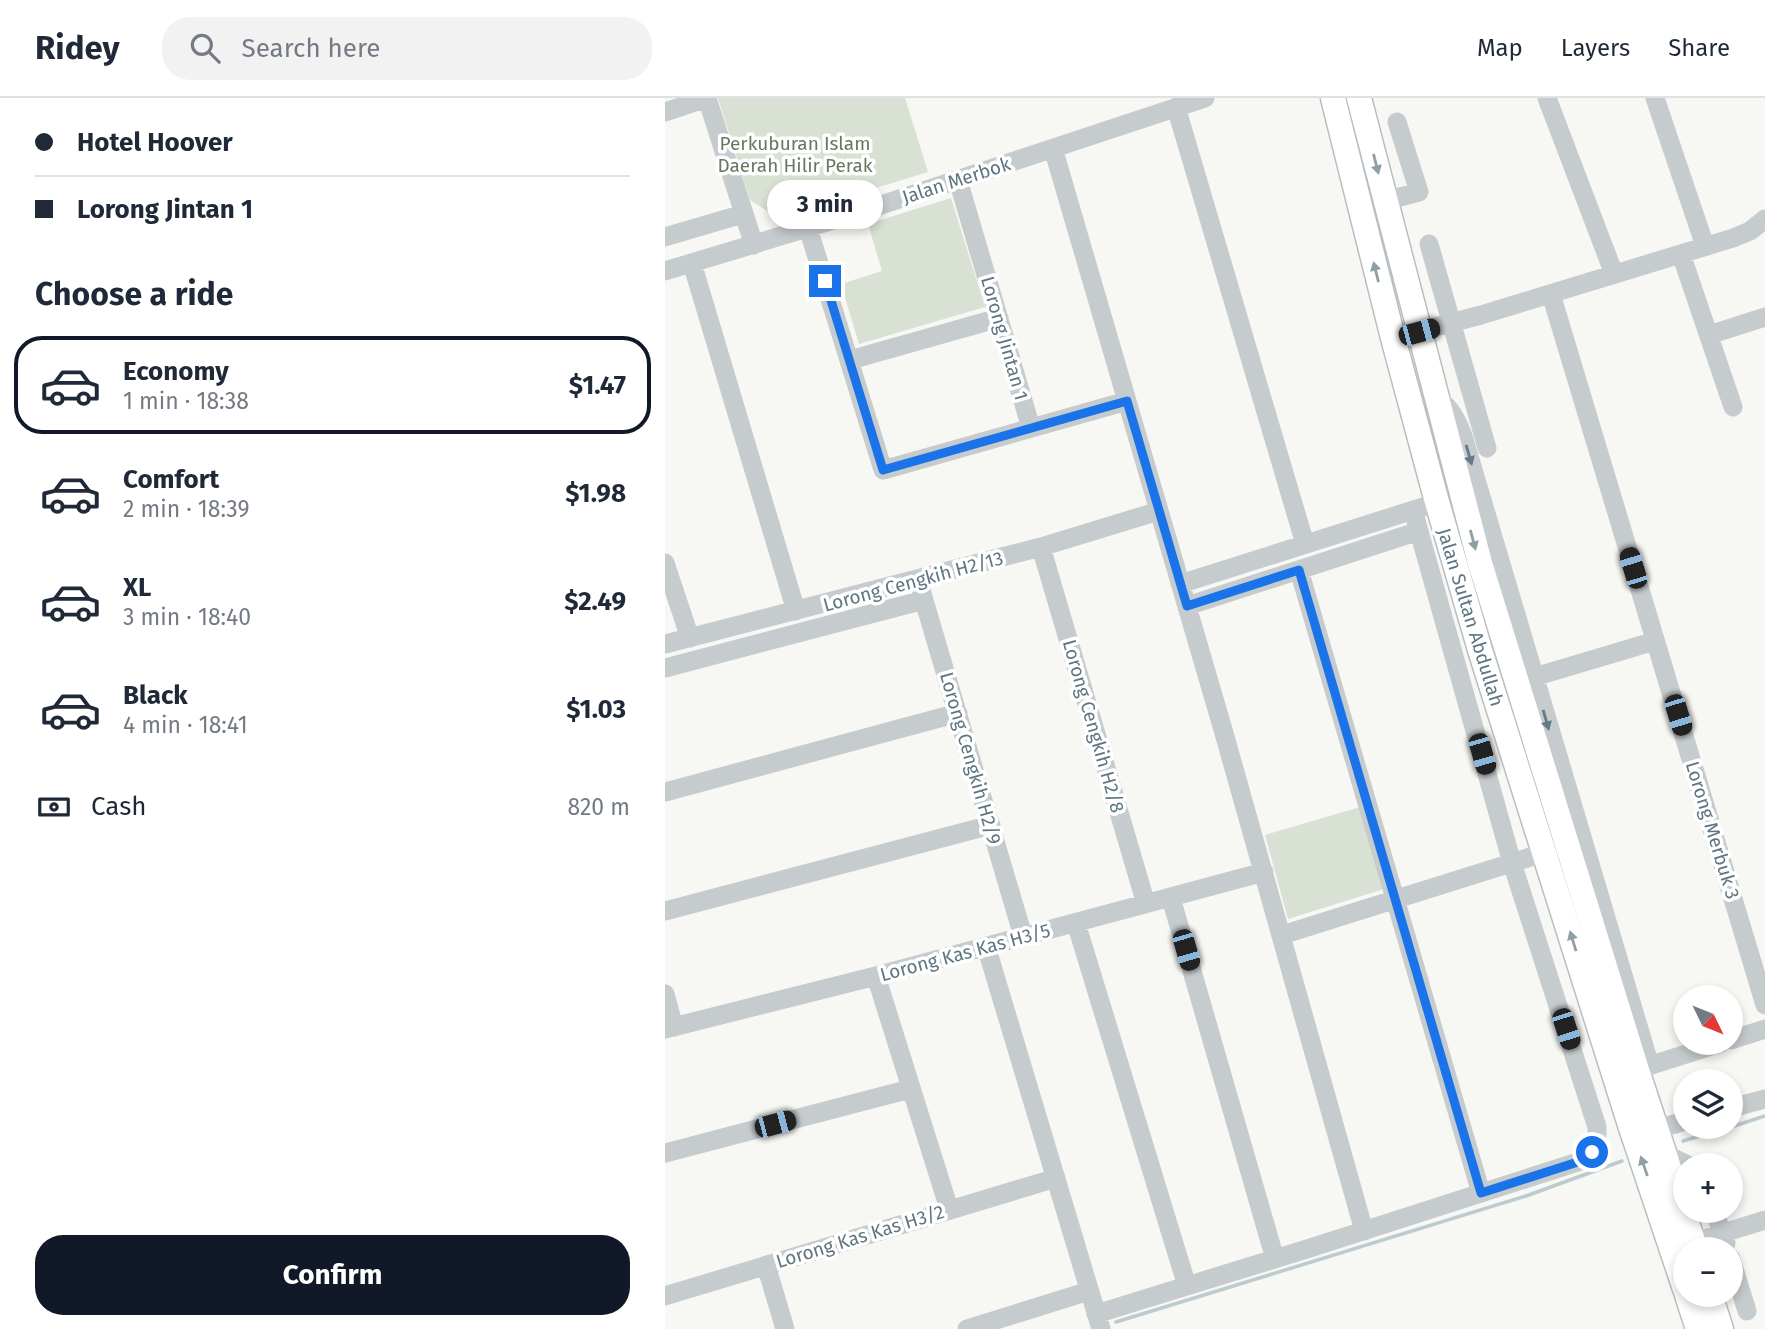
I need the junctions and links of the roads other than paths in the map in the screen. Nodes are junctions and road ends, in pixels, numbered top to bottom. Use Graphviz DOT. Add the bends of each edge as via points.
graph roads {
  1 [pos="707,98"];
  2 [pos="1205,98"];
  3 [pos="1547,98"];
  4 [pos="1655,98"];
  5 [pos="1360,99"];
  6 [pos="1331,102"];
  7 [pos="1176,107"];
  8 [pos="665,111"];
  9 [pos="1397,122"];
  10 [pos="1053,148"];
  11 [pos="958,180"];
  12 [pos="1385,201"];
  13 [pos="743,214"];
  14 [pos="1764,221"];
  15 [pos="808,228"];
  16 [pos="665,237"];
  17 [pos="1429,244"];
  18 [pos="754,245"];
  19 [pos="1705,246"];
  20 [pos="1681,254"];
  21 [pos="692,263"];
  22 [pos="665,271"];
  23 [pos="1614,274"];
  24 [pos="1551,293"];
  25 [pos="1765,317"];
  26 [pos="999,318"];
  27 [pos="1452,323"];
  28 [pos="1419,332"];
  29 [pos="1709,335"];
  30 [pos="1393,338"];
  31 [pos="850,360"];
  32 [pos="1436,397"];
  33 [pos="1127,401"];
  34 [pos="1733,407"];
  35 [pos="1031,428"];
  36 [pos="1487,448"];
  37 [pos="1437,502"];
  38 [pos="1413,510"];
  39 [pos="1159,511"];
  40 [pos="1419,531"];
  41 [pos="1305,544"];
  42 [pos="1041,547"];
  43 [pos="665,563"];
  44 [pos="1299,570"];
  45 [pos="918,580"];
  46 [pos="1180,584"];
  47 [pos="924,600"];
  48 [pos="1187,606"];
  49 [pos="787,614"];
  50 [pos="690,638"];
  51 [pos="783,638"];
  52 [pos="1655,642"];
  53 [pos="665,644"];
  54 [pos="1480,650"];
  55 [pos="1455,659"];
  56 [pos="665,668"];
  57 [pos="1534,677"];
  58 [pos="958,713"];
  59 [pos="665,792"];
  60 [pos="991,825"];
  61 [pos="1556,849"];
  62 [pos="1512,863"];
  63 [pos="1264,872"];
  64 [pos="1171,898"];
  65 [pos="1396,899"];
  66 [pos="1146,904"];
  67 [pos="665,911"];
  68 [pos="1076,923"];
  69 [pos="1282,935"];
  70 [pos="1023,936"];
  71 [pos="986,946"];
  72 [pos="877,976"];
  73 [pos="665,994"];
  74 [pos="1765,1005"];
  75 [pos="669,1028"];
  76 [pos="1765,1029"];
  77 [pos="1743,1036"];
  78 [pos="1605,1046"];
  79 [pos="1574,1055"];
  80 [pos="1684,1055"];
  81 [pos="1634,1071"];
  82 [pos="910,1088"];
  83 [pos="1765,1099"];
  84 [pos="1743,1105"];
  85 [pos="1673,1124"];
  86 [pos="1657,1129"];
  87 [pos="665,1153"];
  88 [pos="1665,1154"];
  89 [pos="1673,1158"];
  90 [pos="1056,1178"];
  91 [pos="1481,1193"];
  92 [pos="949,1209"];
  93 [pos="1660,1214"];
  94 [pos="1765,1220"];
  95 [pos="1364,1231"];
  96 [pos="1681,1237"];
  97 [pos="1688,1237"];
  98 [pos="1733,1237"];
  99 [pos="1673,1253"];
  100 [pos="1275,1259"];
  101 [pos="766,1265"];
  102 [pos="1187,1286"];
  103 [pos="1089,1291"];
  104 [pos="665,1296"];
  105 [pos="1743,1298"];
  106 [pos="1691,1307"];
  107 [pos="1714,1307"];
  108 [pos="1747,1311"];
  109 [pos="1099,1321"];
  110 [pos="785,1329"];
  111 [pos="967,1329"];
  112 [pos="1698,1329"];
  113 [pos="1721,1329"];
  1 -- 8 [label="street"];
  1 -- 13 [label="street"];
  2 -- 7 [label="street, Jalan Merbok"];
  3 -- 23 [label="street"];
  4 -- 19 [label="street"];
  5 -- 12 [label="main road, Jalan Sultan Abdullah, one-way"];
  30 -- 6 [label="main road, Jalan Sultan Abdullah, one-way"];
  7 -- 10 [label="street, Jalan Merbok"];
  7 -- 41 [label="street"];
  9 -- 12 [label="street" via="1419,192"];
  10 -- 11 [label="street, Jalan Merbok"];
  10 -- 33 [label="street"];
  11 -- 15 [label="street, Jalan Merbok"];
  11 -- 26 [label="street, Lorong Jintan 1"];
  12 -- 28 [label="main road, Jalan Sultan Abdullah"];
  13 -- 16 [label="street"];
  13 -- 18 [label="street"];
  14 -- 19 [label="street" via="1733,238"];
  15 -- 18 [label="street, Jalan Merbok"];
  15 -- 31 [label="street"];
  17 -- 27 [label="street"];
  18 -- 21 [label="street, Jalan Merbok"];
  19 -- 20 [label="street"];
  20 -- 23 [label="street"];
  20 -- 29 [label="street"];
  21 -- 22 [label="street, Jalan Merbok"];
  21 -- 49 [label="street"];
  23 -- 24 [label="street"];
  24 -- 27 [label="street"];
  24 -- 52 [label="street, Lorong Merbuk 3"];
  25 -- 29 [label="street"];
  26 -- 31 [label="street"];
  26 -- 35 [label="street, Lorong Jintan 1"];
  27 -- 28 [label="street"];
  27 -- 36 [label="street"];
  28 -- 30 [label="street"];
  28 -- 32 [label="main road, Jalan Sultan Abdullah"];
  29 -- 34 [label="street"];
  30 -- 37 [label="main road, Jalan Sultan Abdullah"];
  31 -- 35 [label="street" via="883,470"];
  32 -- 57 [label="street, one-way" via="1456,418 1463,436"];
  32 -- 61 [label="main road, Jalan Sultan Abdullah, one-way"];
  33 -- 35 [label="street"];
  33 -- 39 [label="street"];
  37 -- 38 [label="street"];
  37 -- 54 [label="main road, Jalan Sultan Abdullah"];
  38 -- 40 [label="street"];
  38 -- 41 [label="street"];
  39 -- 42 [label="street, Lorong Cengkih H2/13"];
  39 -- 46 [label="street"];
  40 -- 44 [label="street"];
  40 -- 55 [label="street"];
  41 -- 46 [label="street"];
  42 -- 45 [label="street, Lorong Cengkih H2/13"];
  42 -- 66 [label="street, Lorong Cengkih H2/8"];
  43 -- 50 [label="street"];
  44 -- 48 [label="street"];
  44 -- 65 [label="street"];
  45 -- 47 [label="street, Lorong Cengkih H2/9"];
  45 -- 49 [label="street, Lorong Cengkih H2/13"];
  46 -- 48 [label="street"];
  47 -- 51 [label="street"];
  47 -- 58 [label="street, Lorong Cengkih H2/9"];
  48 -- 63 [label="street"];
  49 -- 50 [label="street, Lorong Cengkih H2/13"];
  49 -- 51 [label="street"];
  50 -- 53 [label="street, Lorong Cengkih H2/13"];
  51 -- 56 [label="street"];
  52 -- 57 [label="street"];
  52 -- 74 [label="street, Lorong Merbuk 3"];
  54 -- 55 [label="street"];
  54 -- 61 [label="main road, Jalan Sultan Abdullah"];
  55 -- 62 [label="street"];
  57 -- 81 [label="street, one-way"];
  58 -- 59 [label="street"];
  58 -- 60 [label="street, Lorong Cengkih H2/9"];
  60 -- 67 [label="street"];
  60 -- 70 [label="street, Lorong Cengkih H2/9"];
  61 -- 62 [label="street"];
  78 -- 61 [label="main road, Jalan Sultan Abdullah, one-way"];
  61 -- 81 [label="main road, Jalan Sultan Abdullah"];
  62 -- 65 [label="street"];
  62 -- 79 [label="street"];
  63 -- 64 [label="street, Lorong Kas Kas H3/5"];
  63 -- 69 [label="street"];
  64 -- 66 [label="street, Lorong Kas Kas H3/5"];
  64 -- 100 [label="street"];
  65 -- 69 [label="street"];
  65 -- 91 [label="street"];
  66 -- 68 [label="street, Lorong Kas Kas H3/5"];
  68 -- 70 [label="street, Lorong Kas Kas H3/5"];
  68 -- 102 [label="street"];
  69 -- 95 [label="street"];
  70 -- 71 [label="street, Lorong Kas Kas H3/5"];
  71 -- 72 [label="street, Lorong Kas Kas H3/5"];
  71 -- 90 [label="street"];
  72 -- 75 [label="street, Lorong Kas Kas H3/5"];
  72 -- 82 [label="street"];
  73 -- 75 [label="street"];
  76 -- 77 [label="street"];
  78 -- 79 [label="street"];
  78 -- 81 [label="main road, Jalan Sultan Abdullah"];
  79 -- 91 [label="street" via="1598,1143 1584,1160"];
  80 -- 81 [label="street"];
  81 -- 86 [label="main road, Jalan Sultan Abdullah"];
  93 -- 81 [label="main road, Jalan Sultan Abdullah, one-way"];
  82 -- 87 [label="street"];
  82 -- 92 [label="street"];
  83 -- 84 [label="street"];
  85 -- 86 [label="street"];
  86 -- 88 [label="main road, Jalan Sultan Abdullah"];
  88 -- 89 [label="street"];
  88 -- 97 [label="main road, Jalan Sultan Abdullah"];
  90 -- 92 [label="street, Lorong Kas Kas H3/2"];
  90 -- 103 [label="street"];
  91 -- 95 [label="street"];
  92 -- 101 [label="street, Lorong Kas Kas H3/2"];
  93 -- 96 [label="main road"];
  93 -- 99 [label="main road, Jalan Sultan Abdullah"];
  94 -- 98 [label="street"];
  95 -- 100 [label="street"];
  100 -- 102 [label="street"];
  101 -- 104 [label="street, Lorong Kas Kas H3/2"];
  101 -- 110 [label="street"];
  102 -- 109 [label="street"];
  103 -- 109 [label="street"];
  103 -- 111 [label="street"];
  105 -- 108 [label="street"];
  106 -- 112 [label="main road, Jalan Sultan Abdullah"];
  107 -- 113 [label="main road"];
}
